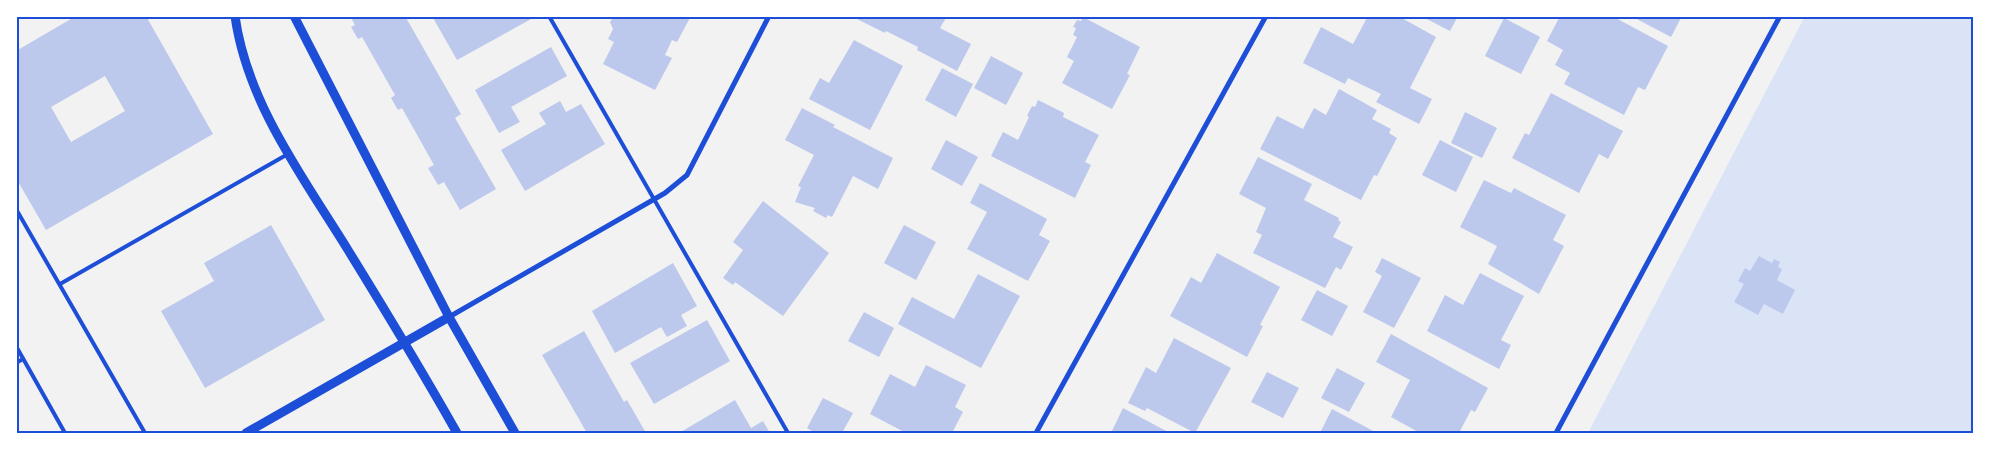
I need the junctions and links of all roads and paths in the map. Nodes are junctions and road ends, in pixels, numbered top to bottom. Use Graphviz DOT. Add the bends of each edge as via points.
graph roads {
  1 [pos="235,16"];
  2 [pos="294,16"];
  3 [pos="549,16"];
  4 [pos="769,16"];
  5 [pos="1266,16"];
  6 [pos="1780,16"];
  7 [pos="288,154"];
  8 [pos="655,200"];
  9 [pos="16,209"];
  10 [pos="60,284"];
  11 [pos="449,317"];
  12 [pos="405,342"];
  13 [pos="16,346"];
  14 [pos="24,359"];
  15 [pos="16,363"];
  16 [pos="65,433"];
  17 [pos="145,433"];
  18 [pos="246,433"];
  19 [pos="457,433"];
  20 [pos="515,433"];
  21 [pos="788,433"];
  22 [pos="1036,433"];
  23 [pos="1556,433"];
  1 -- 7 [label="street" via="249,76"];
  2 -- 11 [label="street"];
  3 -- 8 [label="lane"];
  4 -- 8 [label="street" via="687,175"];
  5 -- 22 [label="street"];
  6 -- 23 [label="street"];
  7 -- 10 [label="lane"];
  7 -- 12 [label="street"];
  8 -- 11 [label="street"];
  8 -- 21 [label="lane"];
  9 -- 10 [label="lane"];
  10 -- 17 [label="lane"];
  11 -- 12 [label="street"];
  11 -- 20 [label="street"];
  12 -- 18 [label="street"];
  12 -- 19 [label="street"];
  13 -- 14 [label="lane"];
  14 -- 15 [label="lane"];
  14 -- 16 [label="lane"];
}
